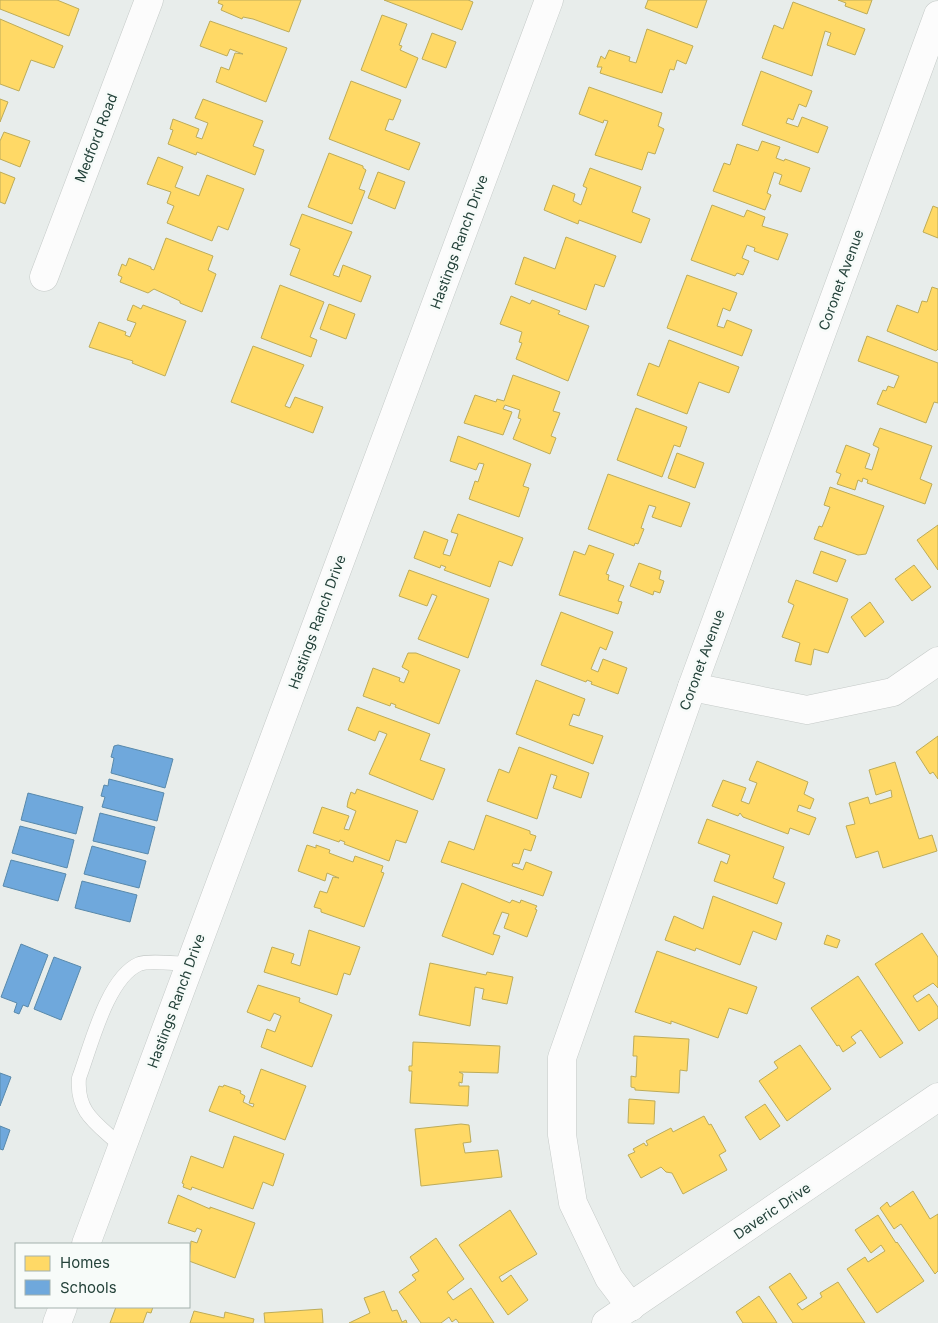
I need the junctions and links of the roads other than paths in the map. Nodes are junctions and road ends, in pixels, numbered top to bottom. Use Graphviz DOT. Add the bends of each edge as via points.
graph roads {
  1 [pos="148,0"];
  2 [pos="549,0"];
  3 [pos="938,15"];
  4 [pos="44,277"];
  5 [pos="938,661"];
  6 [pos="692,687"];
  7 [pos="190,964"];
  8 [pos="938,1097"];
  9 [pos="122,1147"];
  10 [pos="86,1243"];
  11 [pos="631,1307"];
  12 [pos="64,1308"];
  13 [pos="58,1323"];
  14 [pos="606,1323"];
  1 -- 4 [label="street, Medford Road"];
  2 -- 7 [label="street, Hastings Ranch Drive"];
  3 -- 6 [label="street, Coronet Avenue"];
  5 -- 6 [label="street" via="892,692 807,710"];
  6 -- 11 [label="street, Coronet Avenue" via="562,1058 562,1135 573,1204 609,1278"];
  7 -- 9 [label="street, Hastings Ranch Drive"];
  7 -- 9 [label="lane" via="141,963 127,971 113,988 79,1078 78,1094 84,1111"];
  8 -- 11 [label="street, Daveric Drive"];
  9 -- 10 [label="street, Hastings Ranch Drive"];
  11 -- 14 [label="street, Daveric Drive"];
  12 -- 13 [label="street"];
}
